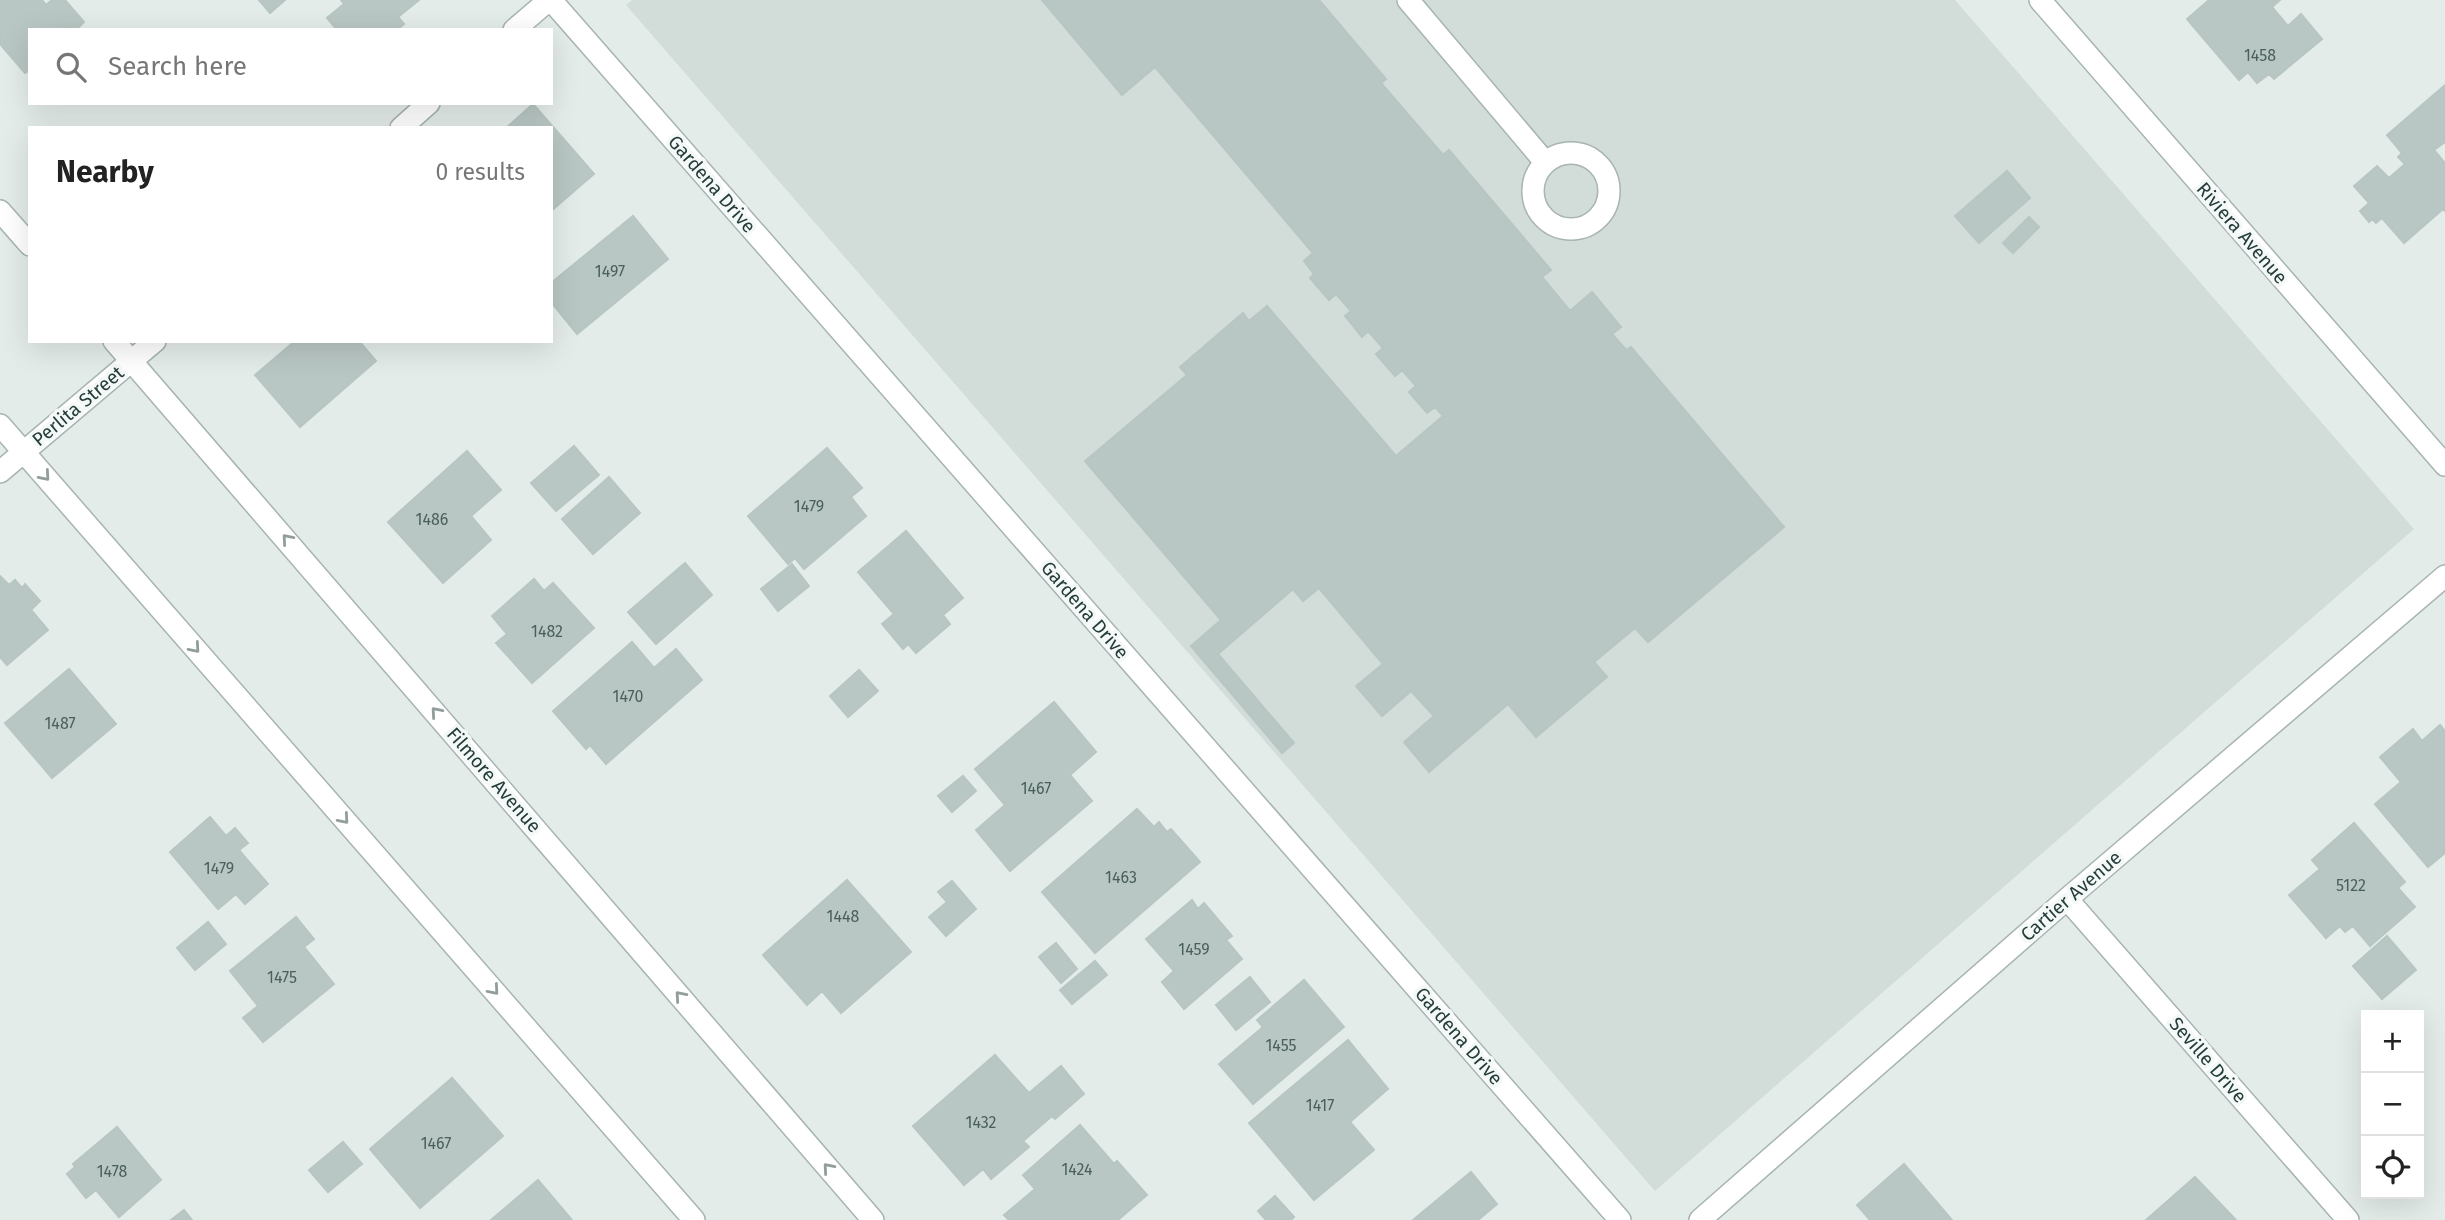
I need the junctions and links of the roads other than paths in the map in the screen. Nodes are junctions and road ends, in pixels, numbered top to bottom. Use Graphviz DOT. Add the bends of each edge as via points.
graph roads {
  1 [pos="550,0"];
  2 [pos="1408,0"];
  3 [pos="2040,0"];
  4 [pos="516,28"];
  5 [pos="427,105"];
  6 [pos="403,126"];
  7 [pos="1545,162"];
  8 [pos="0,211"];
  9 [pos="28,243"];
  10 [pos="116,343"];
  11 [pos="153,343"];
  12 [pos="132,361"];
  13 [pos="0,425"];
  14 [pos="23,452"];
  15 [pos="2445,466"];
  16 [pos="0,471"];
  17 [pos="2445,576"];
  18 [pos="2067,899"];
  19 [pos="694,1220"];
  20 [pos="873,1220"];
  21 [pos="1620,1220"];
  22 [pos="1700,1220"];
  23 [pos="2348,1220"];
  1 -- 4 [label="street"];
  1 -- 21 [label="street, Gardena Drive"];
  2 -- 7 [label="street"];
  3 -- 15 [label="street, Riviera Avenue"];
  5 -- 6 [label="street"];
  8 -- 9 [label="street"];
  10 -- 12 [label="street, Filmore Avenue"];
  11 -- 12 [label="street, Perlita Street"];
  12 -- 14 [label="street, Perlita Street"];
  20 -- 12 [label="street, Filmore Avenue, one-way"];
  13 -- 14 [label="street"];
  14 -- 16 [label="street, Perlita Street"];
  14 -- 19 [label="street, one-way"];
  17 -- 18 [label="street, Cartier Avenue"];
  18 -- 22 [label="street, Cartier Avenue"];
  18 -- 23 [label="street, Seville Drive"];
}
